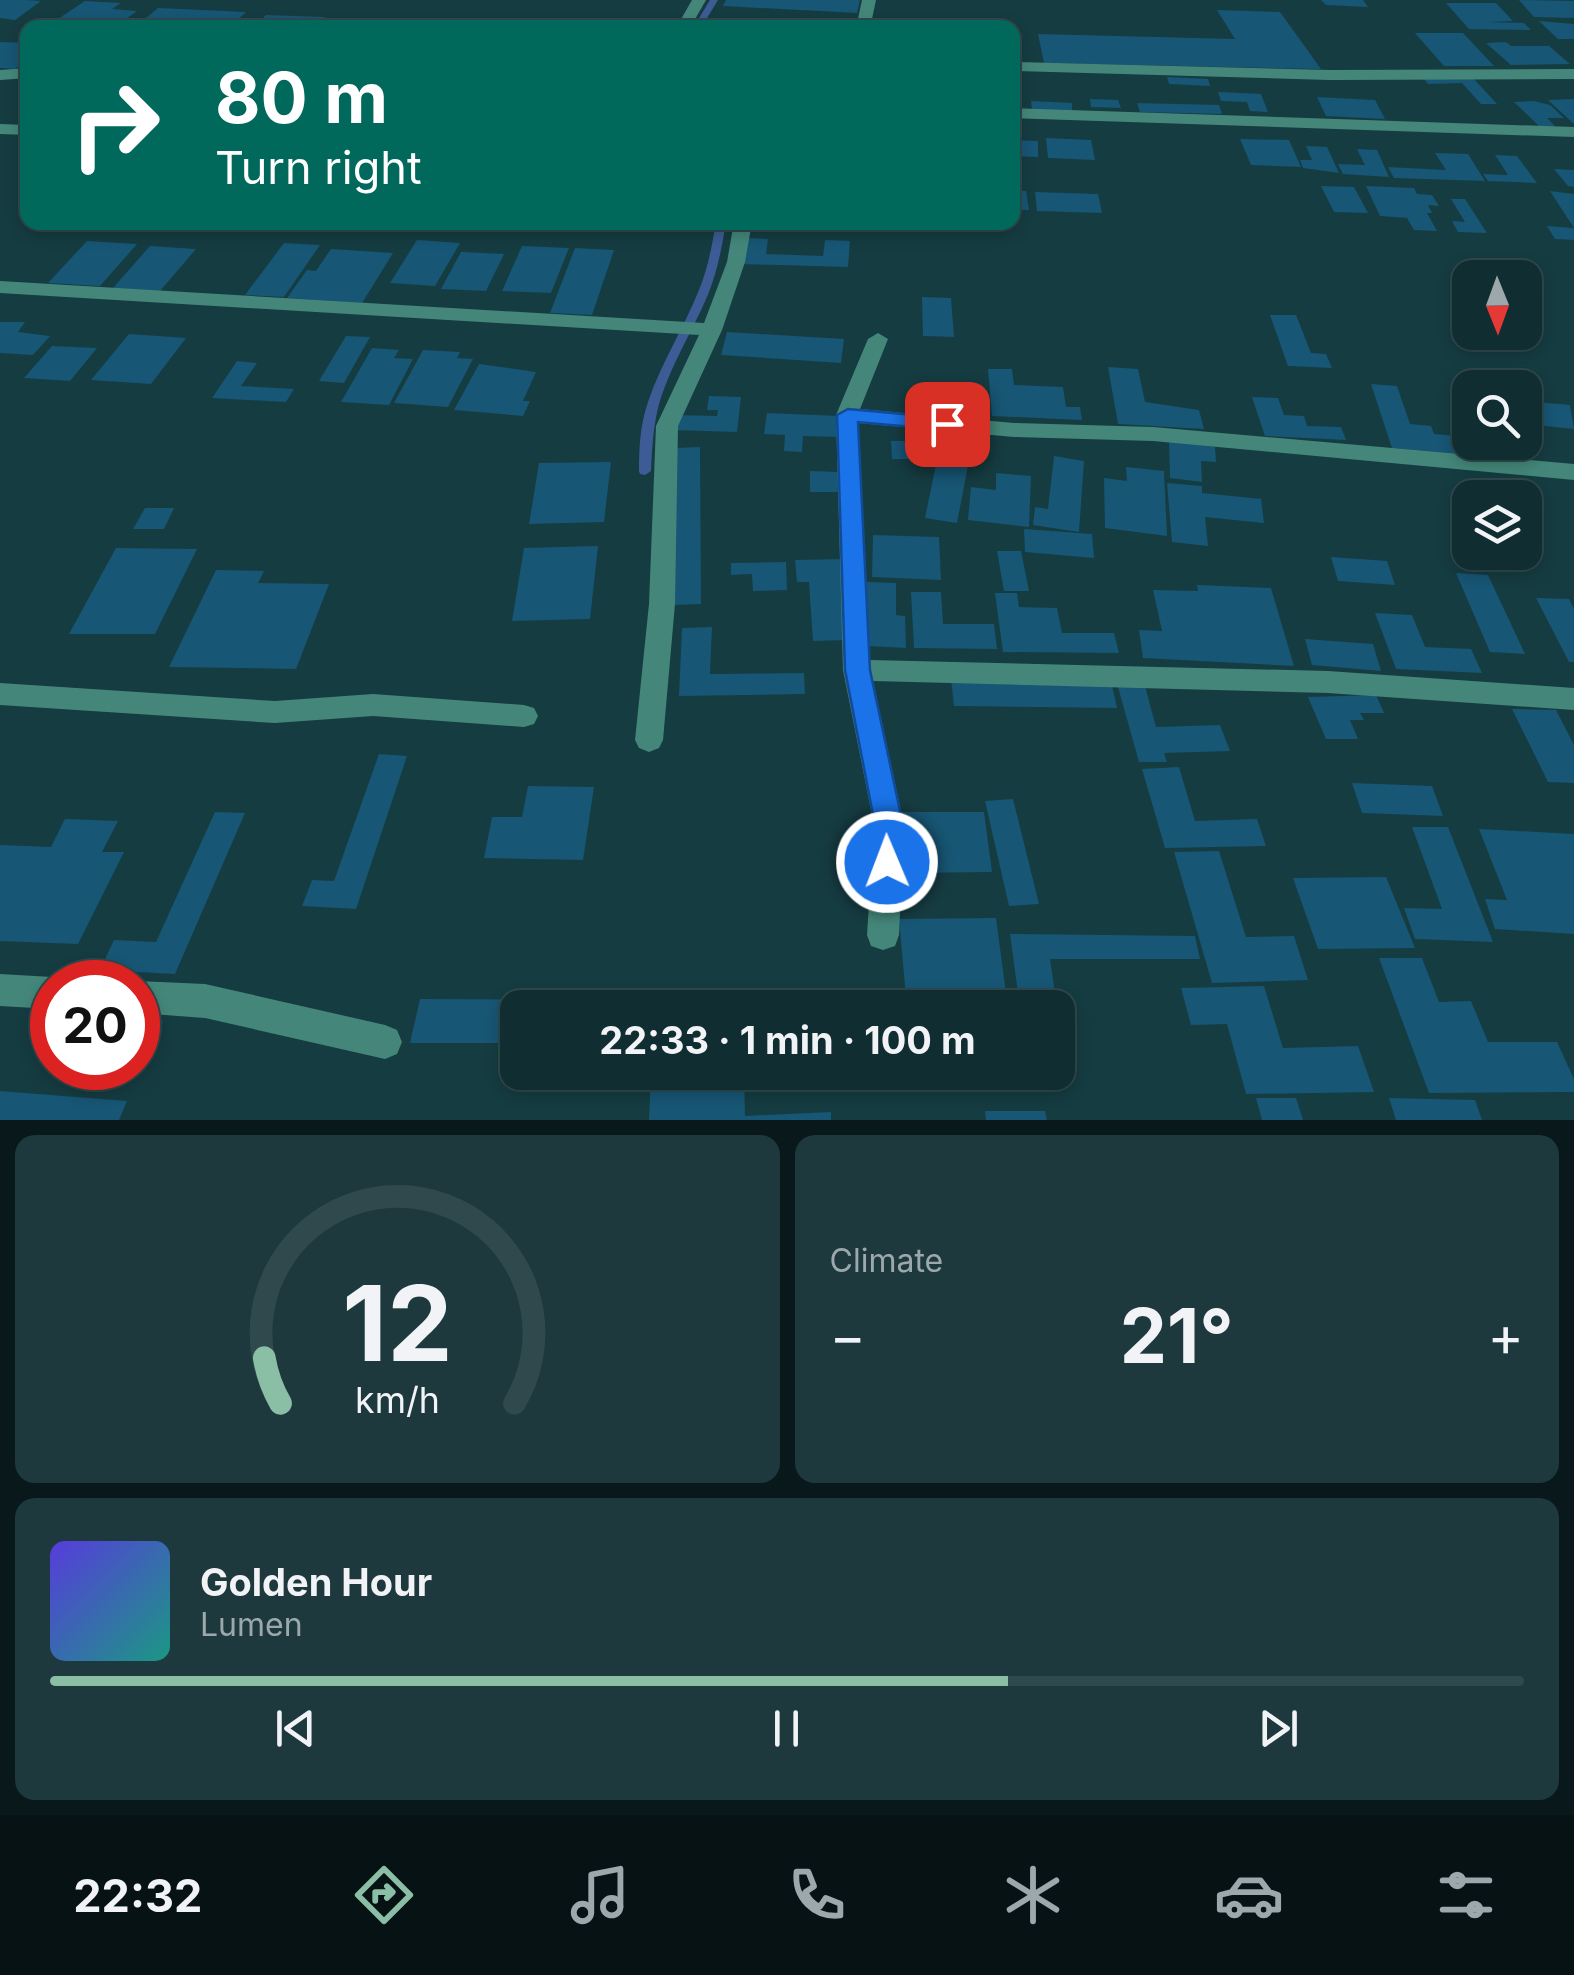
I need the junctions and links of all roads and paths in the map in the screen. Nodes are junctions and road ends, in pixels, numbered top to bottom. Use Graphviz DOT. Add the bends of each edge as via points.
graph roads {
  1 [pos="1020,66"];
  2 [pos="1574,74"];
  3 [pos="1020,113"];
  4 [pos="1574,132"];
  5 [pos="742,230"];
  6 [pos="0,286"];
  7 [pos="712,330"];
  8 [pos="878,339"];
  9 [pos="848,415"];
  10 [pos="1574,472"];
  11 [pos="857,670"];
  12 [pos="0,694"];
  13 [pos="1574,700"];
  14 [pos="524,716"];
  15 [pos="649,740"];
  16 [pos="883,935"];
  17 [pos="0,990"];
  18 [pos="30,992"];
  19 [pos="160,998"];
  20 [pos="385,1042"];
  1 -- 2 [label="street" via="1330,76"];
  3 -- 4 [label="street"];
  5 -- 7 [label="street"];
  6 -- 7 [label="street"];
  7 -- 15 [label="street" via="667,426 662,604"];
  8 -- 9 [label="street"];
  9 -- 10 [label="street"];
  9 -- 11 [label="street"];
  11 -- 13 [label="street" via="1328,682"];
  11 -- 16 [label="street" via="889,825"];
  12 -- 14 [label="street" via="275,712 373,706"];
  17 -- 18 [label="street"];
  19 -- 20 [label="street" via="205,1000"];
}
